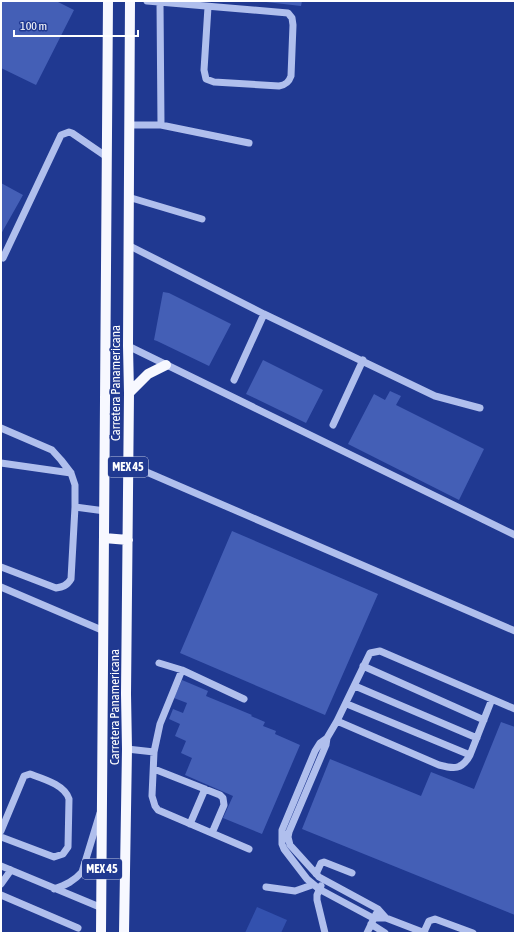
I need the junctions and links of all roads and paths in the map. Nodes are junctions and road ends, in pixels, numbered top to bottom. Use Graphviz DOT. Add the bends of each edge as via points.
graph roads {
  1 [pos="108,1"];
  2 [pos="130,1"];
  3 [pos="148,1"];
  4 [pos="160,2"];
  5 [pos="208,7"];
  6 [pos="129,124"];
  7 [pos="161,125"];
  8 [pos="249,143"];
  9 [pos="107,157"];
  10 [pos="128,196"];
  11 [pos="202,219"];
  12 [pos="128,245"];
  13 [pos="2,258"];
  14 [pos="264,314"];
  15 [pos="128,346"];
  16 [pos="363,360"];
  17 [pos="166,365"];
  18 [pos="234,380"];
  19 [pos="129,393"];
  20 [pos="480,408"];
  21 [pos="333,425"];
  22 [pos="1,428"];
  23 [pos="1,463"];
  24 [pos="128,464"];
  25 [pos="71,473"];
  26 [pos="76,507"];
  27 [pos="105,511"];
  28 [pos="515,535"];
  29 [pos="104,538"];
  30 [pos="128,540"];
  31 [pos="1,567"];
  32 [pos="1,587"];
  33 [pos="104,631"];
  34 [pos="515,631"];
  35 [pos="159,663"];
  36 [pos="362,666"];
  37 [pos="182,670"];
  38 [pos="355,686"];
  39 [pos="244,698"];
  40 [pos="492,699"];
  41 [pos="346,704"];
  42 [pos="515,709"];
  43 [pos="484,720"];
  44 [pos="337,721"];
  45 [pos="327,738"];
  46 [pos="476,738"];
  47 [pos="127,749"];
  48 [pos="154,752"];
  49 [pos="470,755"];
  50 [pos="154,769"];
  51 [pos="205,789"];
  52 [pos="102,806"];
  53 [pos="190,824"];
  54 [pos="1,831"];
  55 [pos="212,833"];
  56 [pos="1,837"];
  57 [pos="249,849"];
  58 [pos="1,866"];
  59 [pos="11,870"];
  60 [pos="352,873"];
  61 [pos="316,874"];
  62 [pos="324,880"];
  63 [pos="1,884"];
  64 [pos="312,885"];
  65 [pos="266,887"];
  66 [pos="54,889"];
  67 [pos="319,889"];
  68 [pos="1,895"];
  69 [pos="102,908"];
  70 [pos="378,909"];
  71 [pos="386,918"];
  72 [pos="372,921"];
  73 [pos="78,928"];
  74 [pos="101,933"];
  75 [pos="124,933"];
  76 [pos="326,933"];
  77 [pos="367,933"];
  78 [pos="385,933"];
  79 [pos="424,933"];
  80 [pos="473,933"];
  1 -- 9 [label="main road, Carretera Panamericana / MEX 45"];
  2 -- 6 [label="main road, Carretera Panamericana / MEX 45"];
  3 -- 4 [label="street"];
  4 -- 5 [label="street"];
  4 -- 7 [label="street"];
  5 -- 5 [label="street" via="291,15 293,28 290,80 283,85 274,86 214,82 206,79 204,70"];
  6 -- 7 [label="street"];
  6 -- 10 [label="main road, Carretera Panamericana / MEX 45"];
  7 -- 8 [label="street"];
  9 -- 13 [label="street" via="72,133 61,135"];
  9 -- 27 [label="main road, Carretera Panamericana / MEX 45"];
  10 -- 11 [label="street"];
  10 -- 12 [label="main road, Carretera Panamericana / MEX 45"];
  12 -- 14 [label="street"];
  12 -- 15 [label="main road, Carretera Panamericana / MEX 45"];
  14 -- 16 [label="street"];
  14 -- 18 [label="street"];
  15 -- 17 [label="street"];
  15 -- 19 [label="main road, Carretera Panamericana / MEX 45"];
  16 -- 20 [label="street" via="435,396"];
  16 -- 21 [label="street"];
  17 -- 19 [label="main road" via="148,374"];
  17 -- 28 [label="street"];
  19 -- 24 [label="main road, Carretera Panamericana / MEX 45"];
  22 -- 25 [label="street" via="52,450"];
  23 -- 25 [label="street"];
  24 -- 30 [label="main road, Carretera Panamericana / MEX 45"];
  24 -- 34 [label="street"];
  25 -- 26 [label="street" via="75,485"];
  26 -- 27 [label="street"];
  26 -- 31 [label="street" via="69,583 56,588"];
  27 -- 29 [label="main road, Carretera Panamericana / MEX 45"];
  29 -- 30 [label="main road"];
  29 -- 33 [label="main road, Carretera Panamericana / MEX 45"];
  30 -- 47 [label="main road, Carretera Panamericana / MEX 45"];
  32 -- 33 [label="street"];
  33 -- 52 [label="main road, Carretera Panamericana / MEX 45"];
  35 -- 37 [label="street"];
  36 -- 38 [label="street"];
  36 -- 40 [label="street" via="370,653 380,651"];
  36 -- 43 [label="street"];
  37 -- 39 [label="street"];
  37 -- 48 [label="street" via="160,724"];
  38 -- 41 [label="street"];
  38 -- 46 [label="street"];
  40 -- 42 [label="street"];
  40 -- 43 [label="street"];
  41 -- 44 [label="street"];
  41 -- 49 [label="street"];
  43 -- 46 [label="street"];
  44 -- 45 [label="street"];
  44 -- 49 [label="street" via="440,765 458,767"];
  45 -- 61 [label="street" via="288,837 290,845"];
  45 -- 64 [label="street" via="315,751 281,837 284,849 291,860"];
  46 -- 49 [label="street"];
  47 -- 48 [label="street"];
  47 -- 75 [label="main road, Carretera Panamericana / MEX 45"];
  48 -- 50 [label="street"];
  50 -- 51 [label="street"];
  50 -- 53 [label="street" via="152,796 155,806 158,810"];
  51 -- 53 [label="street"];
  51 -- 55 [label="street" via="220,795 224,801"];
  52 -- 66 [label="street" via="82,872 69,884"];
  52 -- 69 [label="main road, Carretera Panamericana / MEX 45"];
  53 -- 55 [label="street"];
  54 -- 56 [label="street" via="27,774 50,782 68,794 68,847 63,854 54,857"];
  55 -- 57 [label="street"];
  58 -- 59 [label="street"];
  59 -- 63 [label="street"];
  59 -- 66 [label="street"];
  60 -- 61 [label="street" via="324,862"];
  61 -- 62 [label="street"];
  62 -- 67 [label="street"];
  62 -- 70 [label="street"];
  64 -- 65 [label="street" via="294,891"];
  64 -- 67 [label="street"];
  66 -- 69 [label="street"];
  67 -- 72 [label="street"];
  67 -- 76 [label="street" via="317,900"];
  68 -- 73 [label="street"];
  69 -- 74 [label="main road, Carretera Panamericana / MEX 45"];
  70 -- 71 [label="street"];
  70 -- 72 [label="street"];
  71 -- 72 [label="street"];
  71 -- 79 [label="street"];
  72 -- 77 [label="street"];
  72 -- 78 [label="street"];
  79 -- 80 [label="street" via="429,921 435,919"];
}
